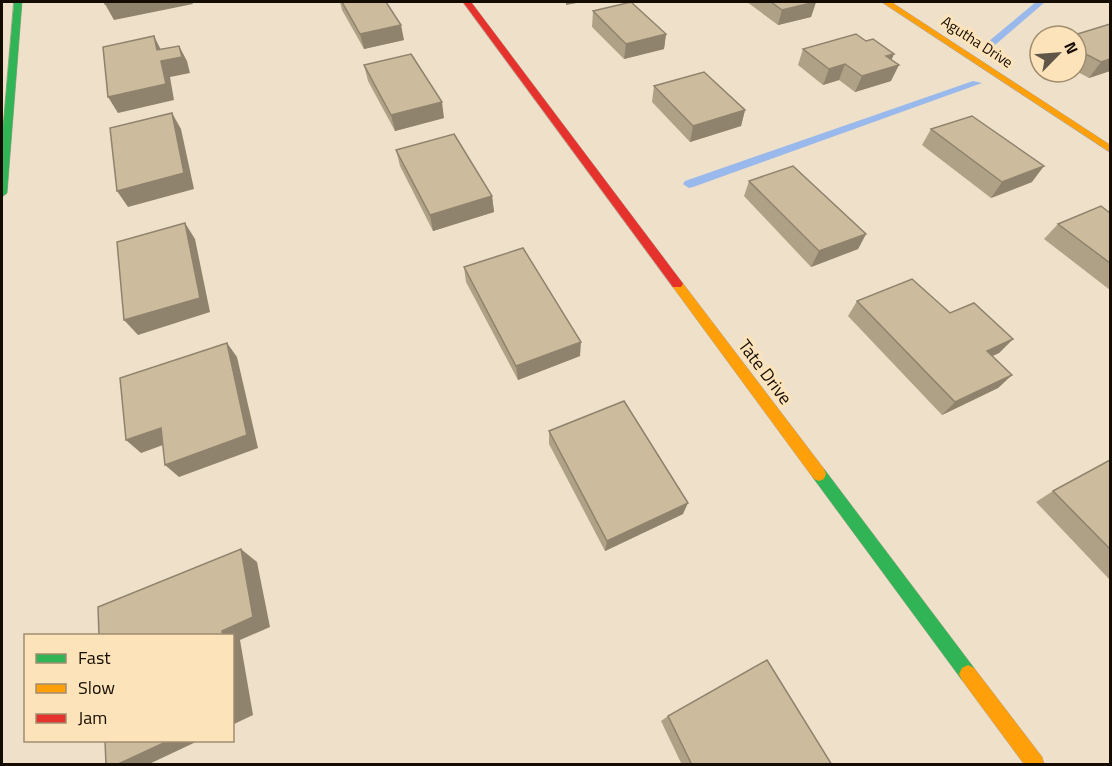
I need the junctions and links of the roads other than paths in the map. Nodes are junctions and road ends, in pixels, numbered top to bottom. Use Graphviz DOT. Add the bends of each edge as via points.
graph roads {
  1 [pos="18,2"];
  2 [pos="467,2"];
  3 [pos="886,2"];
  4 [pos="1110,149"];
  5 [pos="2,193"];
  6 [pos="1035,765"];
  1 -- 5 [label="street"];
  2 -- 6 [label="street, Tate Drive"];
  3 -- 4 [label="street, Agutha Drive"];
}
